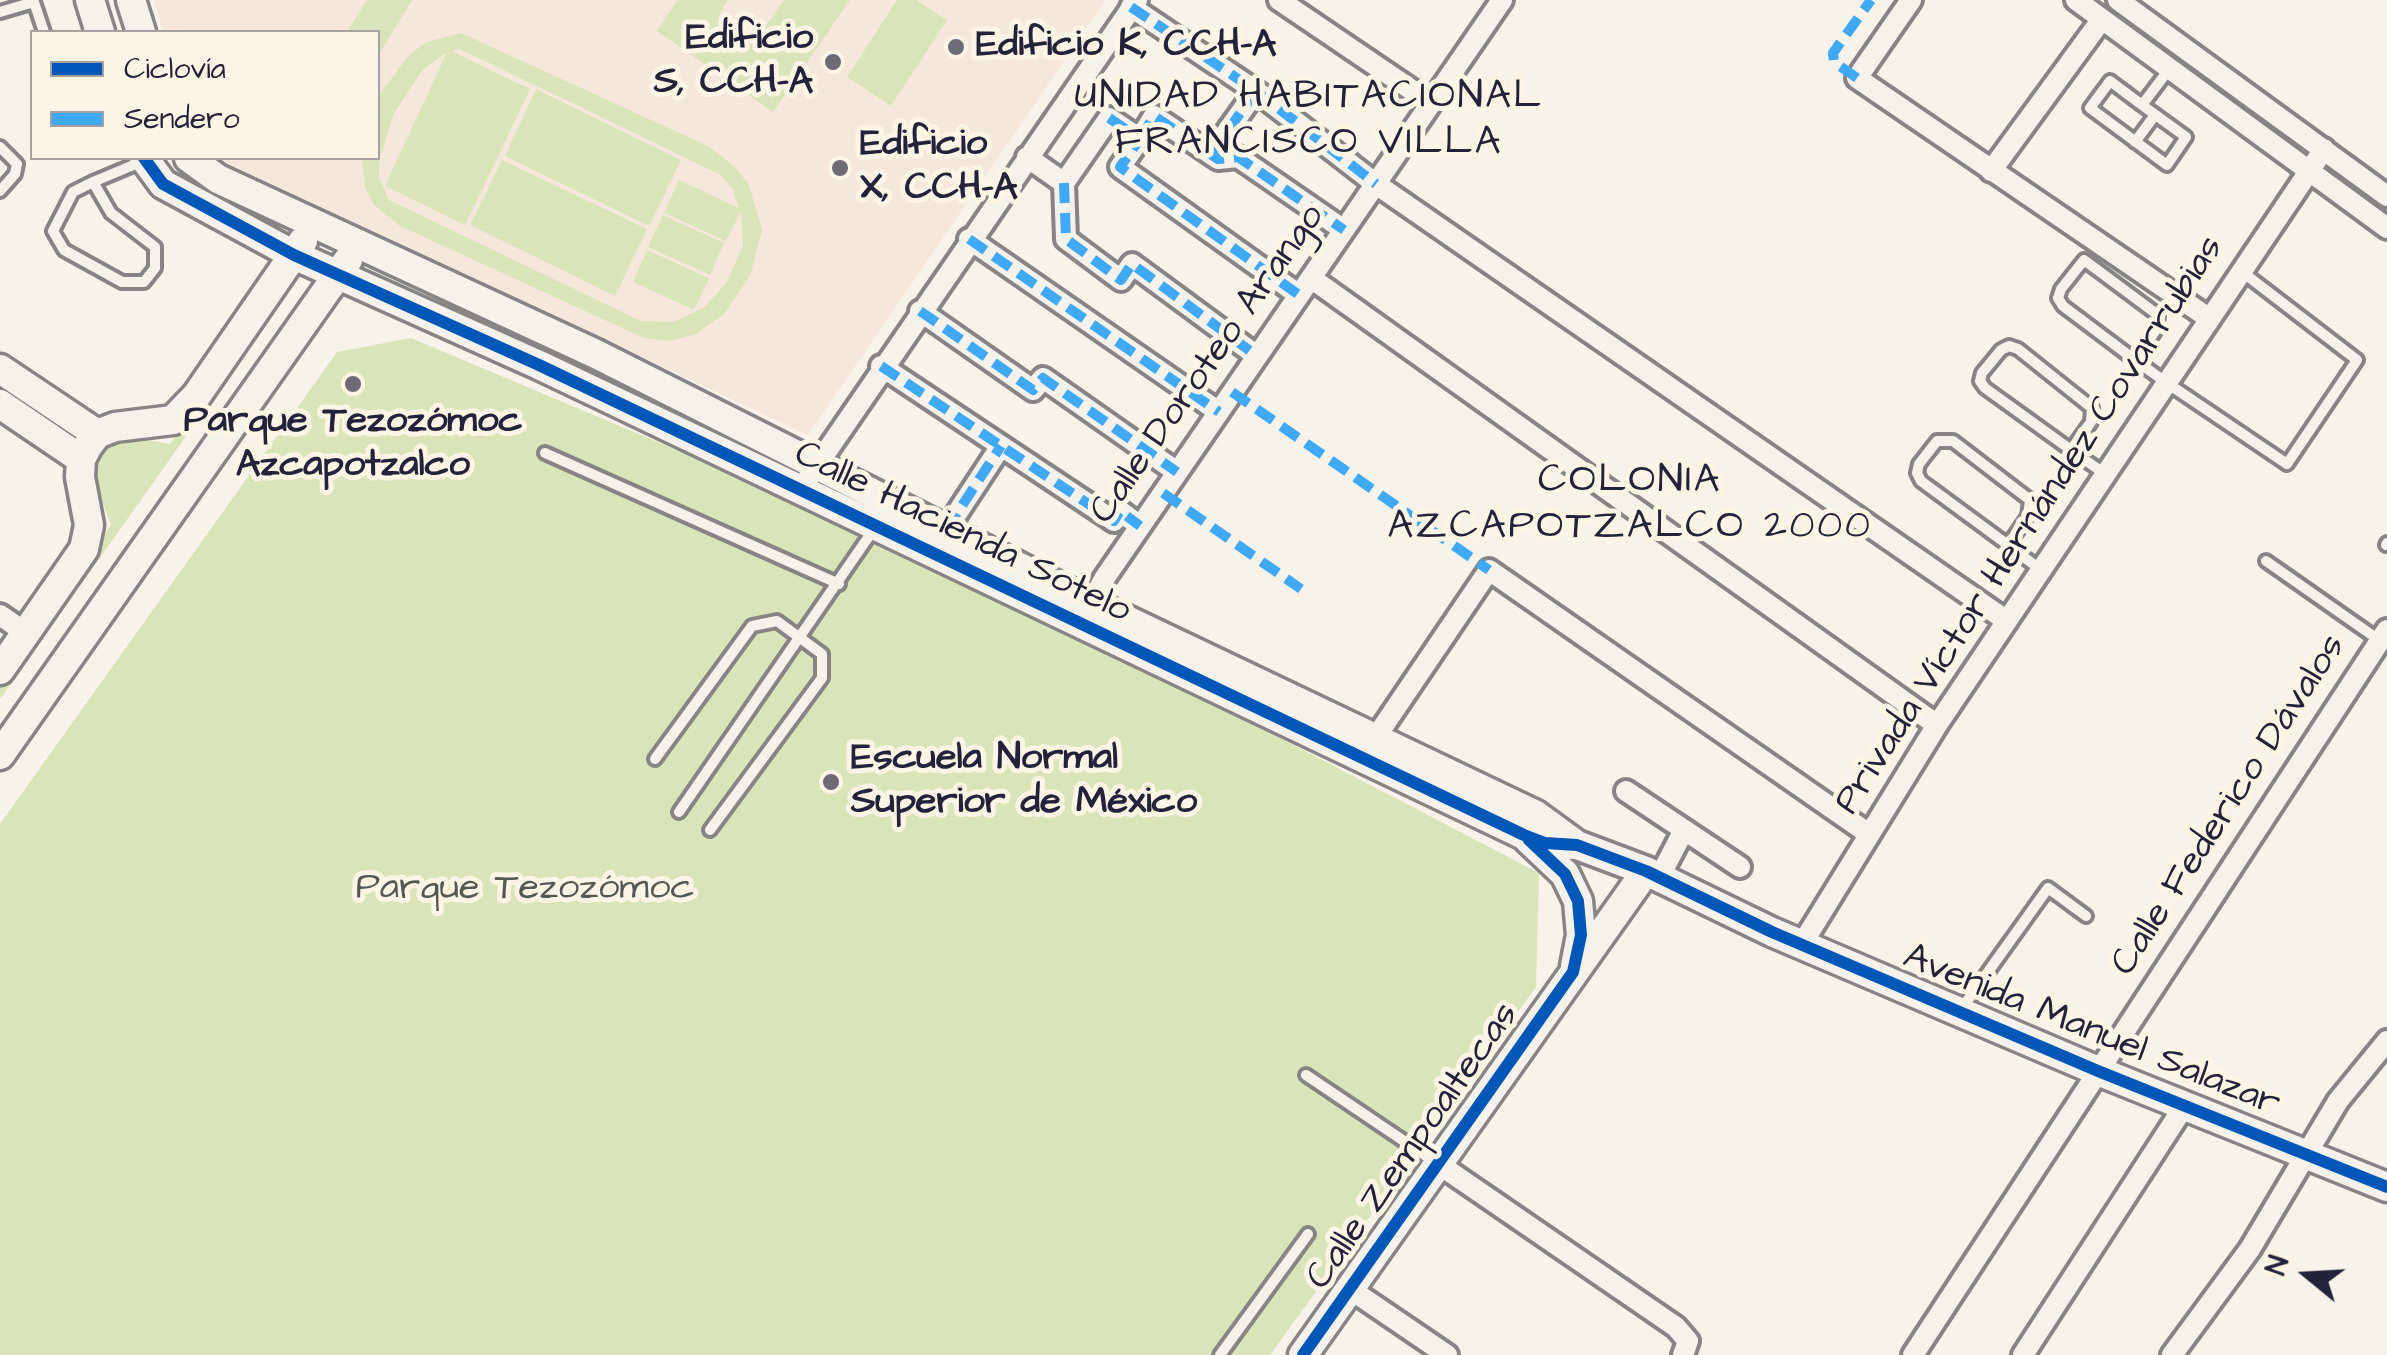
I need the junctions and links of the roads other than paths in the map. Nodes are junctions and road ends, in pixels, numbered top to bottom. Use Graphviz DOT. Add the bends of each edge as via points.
graph roads {
  1 [pos="90,0"];
  2 [pos="130,0"];
  3 [pos="1279,0"];
  4 [pos="1502,0"];
  5 [pos="1911,0"];
  6 [pos="2076,0"];
  7 [pos="2118,0"];
  8 [pos="1134,4"];
  9 [pos="0,12"];
  10 [pos="2102,19"];
  11 [pos="43,30"];
  12 [pos="99,30"];
  13 [pos="140,30"];
  14 [pos="2170,68"];
  15 [pos="1256,91"];
  16 [pos="1431,104"];
  17 [pos="2142,105"];
  18 [pos="2155,114"];
  19 [pos="1140,139"];
  20 [pos="2135,142"];
  21 [pos="0,147"];
  22 [pos="2324,149"];
  23 [pos="1211,154"];
  24 [pos="1027,157"];
  25 [pos="142,160"];
  26 [pos="145,160"];
  27 [pos="191,160"];
  28 [pos="2310,170"];
  29 [pos="1990,171"];
  30 [pos="93,182"];
  31 [pos="1064,183"];
  32 [pos="1376,184"];
  33 [pos="0,191"];
  34 [pos="2387,196"];
  35 [pos="314,223"];
  36 [pos="2387,228"];
  37 [pos="1344,230"];
  38 [pos="969,240"];
  39 [pos="360,242"];
  40 [pos="294,255"];
  41 [pos="2241,271"];
  42 [pos="338,274"];
  43 [pos="1305,287"];
  44 [pos="920,310"];
  45 [pos="2210,318"];
  46 [pos="1257,356"];
  47 [pos="2135,360"];
  48 [pos="881,366"];
  49 [pos="0,369"];
  50 [pos="2166,383"];
  51 [pos="0,404"];
  52 [pos="1218,412"];
  53 [pos="97,434"];
  54 [pos="1001,446"];
  55 [pos="2071,450"];
  56 [pos="545,453"];
  57 [pos="81,459"];
  58 [pos="814,464"];
  59 [pos="1177,472"];
  60 [pos="2105,474"];
  61 [pos="800,490"];
  62 [pos="876,526"];
  63 [pos="1140,526"];
  64 [pos="946,530"];
  65 [pos="2008,545"];
  66 [pos="2266,562"];
  67 [pos="2041,570"];
  68 [pos="839,584"];
  69 [pos="1085,614"];
  70 [pos="0,616"];
  71 [pos="2007,621"];
  72 [pos="26,633"];
  73 [pos="803,636"];
  74 [pos="2384,636"];
  75 [pos="0,670"];
  76 [pos="1937,725"];
  77 [pos="1376,737"];
  78 [pos="0,755"];
  79 [pos="655,759"];
  80 [pos="1626,791"];
  81 [pos="679,812"];
  82 [pos="710,830"];
  83 [pos="1684,830"];
  84 [pos="1869,834"];
  85 [pos="1524,835"];
  86 [pos="1577,845"];
  87 [pos="1740,867"];
  88 [pos="1653,875"];
  89 [pos="2086,916"];
  90 [pos="1772,932"];
  91 [pos="1802,944"];
  92 [pos="1573,972"];
  93 [pos="1960,1012"];
  94 [pos="2387,1041"];
  95 [pos="2098,1071"];
  96 [pos="1306,1075"];
  97 [pos="2185,1105"];
  98 [pos="2310,1154"];
  99 [pos="1440,1165"];
  100 [pos="2387,1187"];
  101 [pos="1308,1234"];
  102 [pos="1350,1289"];
  103 [pos="1686,1348"];
  104 [pos="1220,1355"];
  105 [pos="1303,1355"];
  106 [pos="1447,1355"];
  107 [pos="1913,1355"];
  108 [pos="2023,1355"];
  109 [pos="2172,1355"];
  1 -- 12 [label="street"];
  2 -- 13 [label="street"];
  3 -- 16 [label="street"];
  4 -- 16 [label="street, Calle Doroteo Arango"];
  5 -- 29 [label="street" via="1857,78"];
  6 -- 10 [label="street"];
  7 -- 22 [label="street"];
  8 -- 15 [label="street"];
  8 -- 24 [label="street"];
  9 -- 11 [label="lane" via="34,2"];
  10 -- 14 [label="street"];
  10 -- 29 [label="street"];
  14 -- 17 [label="lane"];
  14 -- 28 [label="street"];
  15 -- 23 [label="street"];
  15 -- 32 [label="street"];
  16 -- 32 [label="street, Calle Doroteo Arango"];
  17 -- 18 [label="lane"];
  17 -- 20 [label="lane" via="2110,82 2090,108"];
  18 -- 20 [label="lane"];
  18 -- 20 [label="lane" via="2186,138 2167,164"];
  19 -- 23 [label="street" via="1154,116"];
  19 -- 31 [label="street" via="1109,118"];
  19 -- 43 [label="street" via="1120,167"];
  21 -- 33 [label="lane" via="17,164"];
  22 -- 28 [label="street, Privada Víctor Hernández Covarrubias"];
  22 -- 34 [label="street"];
  23 -- 37 [label="street" via="1218,160 1238,157"];
  24 -- 31 [label="street"];
  24 -- 38 [label="street"];
  25 -- 30 [label="lane"];
  26 -- 40 [label="street, Calle Hacienda Sotelo" via="163,184"];
  27 -- 35 [label="street, Calle Hacienda Sotelo"];
  28 -- 36 [label="street"];
  28 -- 41 [label="street, Privada Víctor Hernández Covarrubias"];
  29 -- 45 [label="street"];
  30 -- 30 [label="lane" via="73,192 56,220 56,242 122,282 144,282 155,268 155,247 111,213"];
  31 -- 46 [label="street" via="1066,239 1121,280 1132,264"];
  32 -- 37 [label="street, Calle Doroteo Arango"];
  32 -- 71 [label="street"];
  35 -- 39 [label="street, Calle Hacienda Sotelo"];
  35 -- 40 [label="street"];
  37 -- 43 [label="street, Calle Doroteo Arango"];
  38 -- 44 [label="street"];
  38 -- 52 [label="street"];
  39 -- 42 [label="street"];
  39 -- 58 [label="street, Calle Hacienda Sotelo"];
  40 -- 42 [label="street, Calle Hacienda Sotelo"];
  40 -- 53 [label="street" via="173,420"];
  41 -- 45 [label="street, Privada Víctor Hernández Covarrubias"];
  41 -- 50 [label="lane" via="2357,360 2286,464"];
  42 -- 61 [label="street, Calle Hacienda Sotelo"];
  42 -- 78 [label="street"];
  43 -- 46 [label="street, Calle Doroteo Arango"];
  43 -- 76 [label="street"];
  44 -- 48 [label="street"];
  44 -- 59 [label="street" via="1033,390 1043,378"];
  45 -- 50 [label="street, Privada Víctor Hernández Covarrubias"];
  46 -- 52 [label="street, Calle Doroteo Arango"];
  47 -- 47 [label="lane" via="2058,298 2084,260 2158,315 2156,330"];
  47 -- 50 [label="lane"];
  48 -- 54 [label="street"];
  48 -- 58 [label="street"];
  49 -- 53 [label="street"];
  50 -- 60 [label="street, Privada Víctor Hernández Covarrubias"];
  51 -- 57 [label="street"];
  52 -- 59 [label="street, Calle Doroteo Arango"];
  53 -- 57 [label="street"];
  54 -- 63 [label="street" via="1114,521 1120,512"];
  54 -- 64 [label="street"];
  55 -- 55 [label="lane" via="1980,382 2009,346 2092,408"];
  55 -- 60 [label="lane"];
  56 -- 68 [label="lane"];
  57 -- 72 [label="street" via="89,525 84,549"];
  58 -- 61 [label="street"];
  58 -- 64 [label="street, Calle Hacienda Sotelo"];
  59 -- 63 [label="street, Calle Doroteo Arango"];
  60 -- 67 [label="street, Privada Víctor Hernández Covarrubias"];
  61 -- 62 [label="street, Calle Hacienda Sotelo"];
  62 -- 68 [label="lane"];
  62 -- 69 [label="street, Calle Hacienda Sotelo"];
  63 -- 69 [label="street, Calle Doroteo Arango"];
  64 -- 69 [label="street, Calle Hacienda Sotelo"];
  65 -- 65 [label="lane" via="1917,472 1937,442 1945,438 2030,500 2028,516"];
  65 -- 67 [label="lane"];
  66 -- 74 [label="lane"];
  67 -- 71 [label="street, Privada Víctor Hernández Covarrubias"];
  68 -- 73 [label="lane"];
  69 -- 77 [label="street, Calle Hacienda Sotelo"];
  69 -- 85 [label="street, Calle Hacienda Sotelo"];
  70 -- 72 [label="street"];
  71 -- 76 [label="street, Privada Víctor Hernández Covarrubias"];
  72 -- 75 [label="street"];
  73 -- 79 [label="lane" via="777,620 752,626"];
  73 -- 81 [label="lane"];
  73 -- 82 [label="lane" via="822,654 822,678"];
  74 -- 95 [label="street, Calle Federico Dávalos"];
  76 -- 84 [label="street, Privada Víctor Hernández Covarrubias"];
  77 -- 84 [label="street" via="1489,570"];
  77 -- 86 [label="street, Calle Hacienda Sotelo" via="1555,825"];
  80 -- 83 [label="street"];
  83 -- 87 [label="street"];
  83 -- 88 [label="street"];
  84 -- 91 [label="street, Privada Víctor Hernández Covarrubias"];
  85 -- 86 [label="street, Calle Hacienda Sotelo"];
  85 -- 92 [label="street" via="1565,874 1578,902 1581,935"];
  86 -- 88 [label="street, Calle Hacienda Sotelo"];
  88 -- 90 [label="street, Calle Hacienda Sotelo"];
  88 -- 92 [label="street, Calle Zempoaltecas"];
  89 -- 93 [label="lane" via="2048,888"];
  90 -- 91 [label="street, Avenida Manuel Salazar"];
  91 -- 93 [label="street, Avenida Manuel Salazar"];
  92 -- 99 [label="street, Calle Zempoaltecas"];
  93 -- 95 [label="street, Avenida Manuel Salazar"];
  94 -- 98 [label="street" via="2338,1101"];
  95 -- 97 [label="street, Avenida Manuel Salazar"];
  95 -- 107 [label="street, Calle Federico Dávalos"];
  96 -- 99 [label="lane"];
  97 -- 98 [label="street, Avenida Manuel Salazar"];
  97 -- 108 [label="street"];
  98 -- 100 [label="street, Avenida Manuel Salazar"];
  98 -- 109 [label="street"];
  99 -- 102 [label="street, Calle Zempoaltecas"];
  99 -- 103 [label="street" via="1676,1327"];
  101 -- 104 [label="lane"];
  102 -- 105 [label="street, Calle Zempoaltecas"];
  102 -- 106 [label="street"];
}
